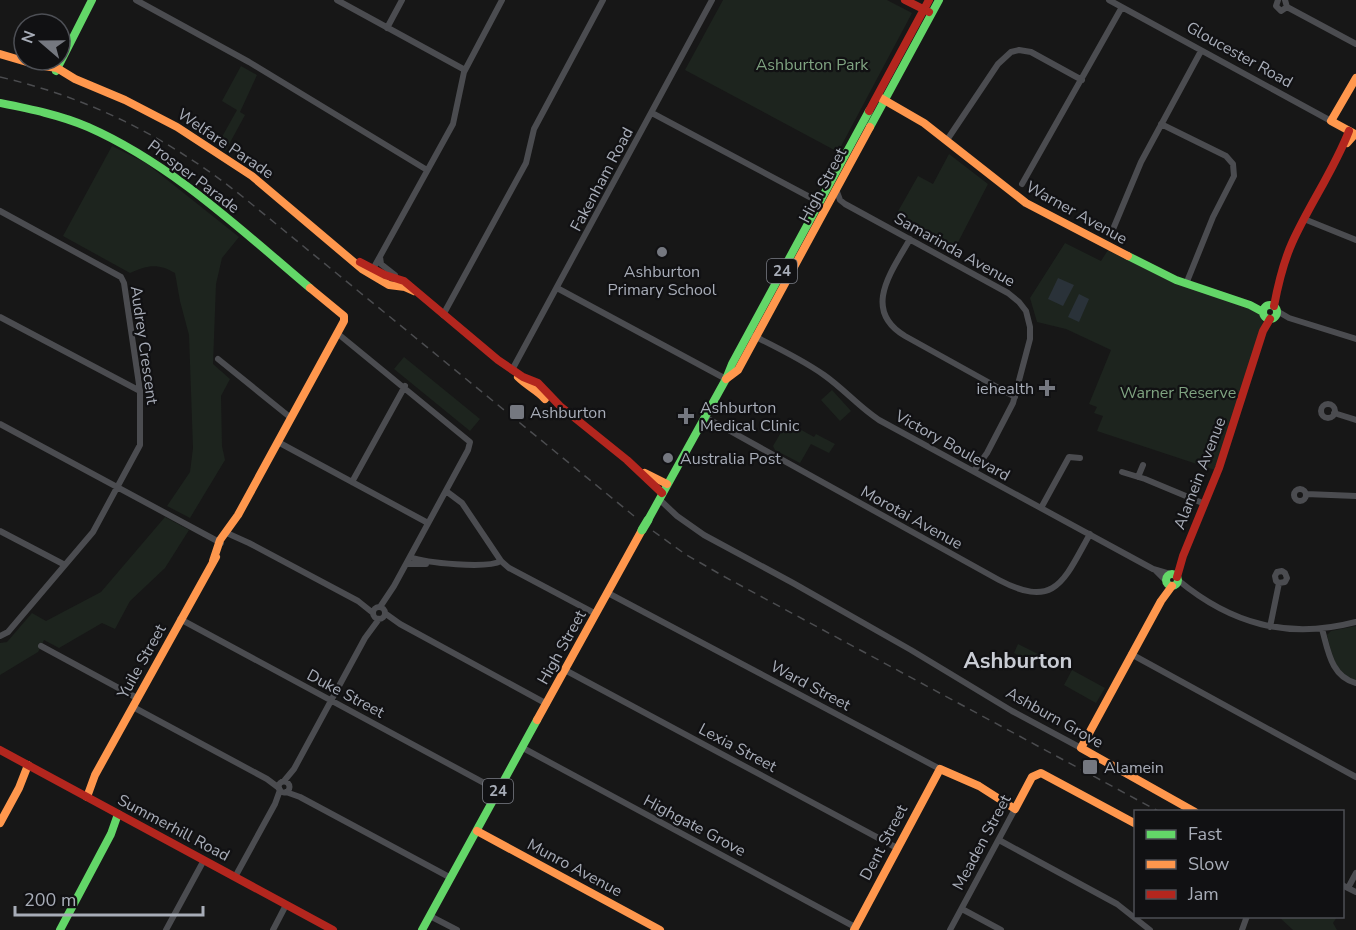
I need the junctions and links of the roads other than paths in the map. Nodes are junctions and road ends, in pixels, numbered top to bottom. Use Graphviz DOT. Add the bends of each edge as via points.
graph roads {
  1 [pos="92,0"];
  2 [pos="136,0"];
  3 [pos="337,0"];
  4 [pos="402,0"];
  5 [pos="502,0"];
  6 [pos="603,0"];
  7 [pos="712,0"];
  8 [pos="905,0"];
  9 [pos="929,0"];
  10 [pos="939,0"];
  11 [pos="1109,0"];
  12 [pos="1278,0"];
  13 [pos="1286,4"];
  14 [pos="1122,7"];
  15 [pos="927,11"];
  16 [pos="387,28"];
  17 [pos="72,39"];
  18 [pos="1356,44"];
  19 [pos="1201,51"];
  20 [pos="465,70"];
  21 [pos="58,72"];
  22 [pos="1356,78"];
  23 [pos="1082,80"];
  24 [pos="881,98"];
  25 [pos="0,102"];
  26 [pos="652,113"];
  27 [pos="1333,122"];
  28 [pos="1161,124"];
  29 [pos="1353,133"];
  30 [pos="947,140"];
  31 [pos="427,170"];
  32 [pos="1022,184"];
  33 [pos="836,189"];
  34 [pos="819,202"];
  35 [pos="0,211"];
  36 [pos="1304,219"];
  37 [pos="1111,234"];
  38 [pos="910,239"];
  39 [pos="1356,240"];
  40 [pos="381,253"];
  41 [pos="371,272"];
  42 [pos="399,278"];
  43 [pos="1186,284"];
  44 [pos="557,288"];
  45 [pos="414,291"];
  46 [pos="1270,312"];
  47 [pos="443,315"];
  48 [pos="0,317"];
  49 [pos="345,318"];
  50 [pos="337,333"];
  51 [pos="753,335"];
  52 [pos="1356,339"];
  53 [pos="218,359"];
  54 [pos="512,370"];
  55 [pos="726,379"];
  56 [pos="405,386"];
  57 [pos="140,391"];
  58 [pos="1015,396"];
  59 [pos="1334,413"];
  60 [pos="705,417"];
  61 [pos="291,418"];
  62 [pos="1356,420"];
  63 [pos="0,424"];
  64 [pos="278,442"];
  65 [pos="1070,448"];
  66 [pos="1069,457"];
  67 [pos="1080,458"];
  68 [pos="632,464"];
  69 [pos="1143,465"];
  70 [pos="1122,472"];
  71 [pos="976,473"];
  72 [pos="1138,477"];
  73 [pos="352,482"];
  74 [pos="450,484"];
  75 [pos="667,484"];
  76 [pos="117,487"];
  77 [pos="446,491"];
  78 [pos="1306,494"];
  79 [pos="1356,496"];
  80 [pos="659,500"];
  81 [pos="462,503"];
  82 [pos="1205,504"];
  83 [pos="1041,508"];
  84 [pos="428,523"];
  85 [pos="0,531"];
  86 [pos="229,532"];
  87 [pos="1090,534"];
  88 [pos="220,542"];
  89 [pos="408,561"];
  90 [pos="501,561"];
  91 [pos="65,565"];
  92 [pos="1172,580"];
  93 [pos="1279,583"];
  94 [pos="608,593"];
  95 [pos="379,613"];
  96 [pos="596,614"];
  97 [pos="180,619"];
  98 [pos="1356,622"];
  99 [pos="1270,627"];
  100 [pos="1322,629"];
  101 [pos="0,636"];
  102 [pos="41,646"];
  103 [pos="1131,654"];
  104 [pos="565,670"];
  105 [pos="1356,683"];
  106 [pos="332,700"];
  107 [pos="135,703"];
  108 [pos="547,704"];
  109 [pos="523,748"];
  110 [pos="1081,748"];
  111 [pos="0,750"];
  112 [pos="30,766"];
  113 [pos="940,769"];
  114 [pos="1356,777"];
  115 [pos="284,787"];
  116 [pos="499,791"];
  117 [pos="84,795"];
  118 [pos="1016,807"];
  119 [pos="1192,810"];
  120 [pos="121,816"];
  121 [pos="0,823"];
  122 [pos="1134,823"];
  123 [pos="477,831"];
  124 [pos="999,840"];
  125 [pos="897,848"];
  126 [pos="204,860"];
  127 [pos="1356,873"];
  128 [pos="235,877"];
  129 [pos="451,878"];
  130 [pos="1345,886"];
  131 [pos="1356,892"];
  132 [pos="286,905"];
  133 [pos="962,909"];
  134 [pos="430,916"];
  135 [pos="1134,917"];
  136 [pos="1135,918"];
  137 [pos="854,929"];
  138 [pos="60,930"];
  139 [pos="166,930"];
  140 [pos="273,930"];
  141 [pos="333,930"];
  142 [pos="422,930"];
  143 [pos="456,930"];
  144 [pos="660,930"];
  145 [pos="950,930"];
  146 [pos="1000,930"];
  147 [pos="1150,930"];
  1 -- 17 [label="street"];
  2 -- 31 [label="street" via="249,62"];
  3 -- 16 [label="street"];
  4 -- 16 [label="street"];
  5 -- 20 [label="street"];
  6 -- 47 [label="street" via="534,129 526,163"];
  7 -- 26 [label="street, Fakenham Road"];
  8 -- 15 [label="street"];
  9 -- 15 [label="street, High Street / 24"];
  10 -- 15 [label="street, High Street / 24"];
  11 -- 14 [label="street, Gloucester Road"];
  12 -- 13 [label="street" via="1278,9 1283,11"];
  13 -- 18 [label="street"];
  14 -- 19 [label="street, Gloucester Road"];
  14 -- 23 [label="street"];
  15 -- 24 [label="street, High Street / 24"];
  16 -- 20 [label="street"];
  19 -- 27 [label="street, Gloucester Road"];
  19 -- 28 [label="street"];
  20 -- 31 [label="street" via="454,121"];
  21 -- 41 [label="street, Welfare Parade" via="142,108 213,149"];
  22 -- 27 [label="street"];
  23 -- 30 [label="street" via="1027,51 1011,52 998,64"];
  23 -- 32 [label="street"];
  24 -- 30 [label="street, Warner Avenue"];
  24 -- 33 [label="street, High Street / 24"];
  24 -- 34 [label="street, High Street / 24"];
  25 -- 49 [label="street, Prosper Parade" via="88,127 143,155"];
  26 -- 34 [label="street"];
  26 -- 44 [label="street, Fakenham Road"];
  27 -- 29 [label="street, Gloucester Road"];
  28 -- 37 [label="street"];
  28 -- 43 [label="street" via="1226,156 1234,168 1232,181"];
  29 -- 36 [label="street, Alamein Avenue"];
  30 -- 43 [label="street, Warner Avenue" via="1026,203"];
  31 -- 40 [label="street"];
  33 -- 38 [label="street, Samarinda Avenue" via="845,204"];
  33 -- 51 [label="street, High Street / 24"];
  34 -- 51 [label="street, High Street / 24"];
  35 -- 57 [label="street, Audrey Crescent" via="116,273 124,283"];
  36 -- 39 [label="street"];
  36 -- 46 [label="street, Alamein Avenue"];
  38 -- 58 [label="street, Samarinda Avenue" via="1008,293 1023,306 1030,321 1030,333"];
  38 -- 58 [label="street" via="884,289 883,310 891,326"];
  40 -- 41 [label="street"];
  40 -- 42 [label="street" via="381,264"];
  41 -- 42 [label="street, Welfare Parade"];
  41 -- 45 [label="street, Welfare Parade" via="389,285"];
  42 -- 45 [label="street, Welfare Parade"];
  43 -- 46 [label="street, Warner Avenue"];
  44 -- 54 [label="street, Fakenham Road"];
  44 -- 55 [label="street"];
  45 -- 47 [label="street, Welfare Parade"];
  46 -- 52 [label="street, Warner Avenue"];
  46 -- 82 [label="street, Alamein Avenue"];
  47 -- 54 [label="street, Welfare Parade"];
  48 -- 57 [label="street"];
  49 -- 50 [label="street, Yuile Street"];
  50 -- 56 [label="street"];
  50 -- 61 [label="street, Yuile Street"];
  51 -- 55 [label="street, High Street / 24" via="738,370"];
  51 -- 71 [label="street, Victory Boulevard" via="823,374 872,415"];
  53 -- 61 [label="street"];
  54 -- 68 [label="street, Welfare Parade" via="522,382 539,387 545,399 560,406"];
  55 -- 60 [label="street, High Street / 24"];
  56 -- 73 [label="street"];
  56 -- 74 [label="street" via="468,437 471,444"];
  57 -- 76 [label="street, Audrey Crescent" via="140,445"];
  58 -- 71 [label="street, Samarinda Avenue"];
  59 -- 62 [label="street"];
  60 -- 75 [label="street, High Street / 24"];
  60 -- 87 [label="street, Morotai Avenue" via="1024,591 1043,591 1060,582"];
  61 -- 64 [label="street, Yuile Street"];
  63 -- 76 [label="street"];
  64 -- 73 [label="street"];
  64 -- 86 [label="street, Yuile Street"];
  65 -- 66 [label="street"];
  66 -- 67 [label="street"];
  66 -- 83 [label="street"];
  68 -- 75 [label="street, Welfare Parade"];
  68 -- 80 [label="street, Welfare Parade"];
  69 -- 72 [label="street"];
  70 -- 72 [label="street"];
  71 -- 83 [label="street, Victory Boulevard"];
  72 -- 82 [label="street"];
  73 -- 84 [label="street"];
  74 -- 77 [label="street"];
  74 -- 81 [label="street"];
  75 -- 80 [label="street, High Street / 24"];
  76 -- 88 [label="street"];
  76 -- 91 [label="street, Audrey Crescent" via="95,528"];
  77 -- 81 [label="street"];
  77 -- 84 [label="street"];
  78 -- 79 [label="street"];
  80 -- 94 [label="street, High Street / 24, bridge"];
  80 -- 110 [label="street, Ashburn Grove" via="704,535 783,582 802,589 904,647 915,658 933,664"];
  81 -- 90 [label="street"];
  82 -- 92 [label="street, Alamein Avenue"];
  83 -- 87 [label="street, Victory Boulevard"];
  84 -- 89 [label="street"];
  85 -- 91 [label="street"];
  86 -- 88 [label="street, Yuile Street"];
  86 -- 95 [label="street"];
  87 -- 92 [label="street, Victory Boulevard"];
  88 -- 97 [label="street, Yuile Street" via="219,553"];
  89 -- 90 [label="street"];
  89 -- 95 [label="street"];
  90 -- 96 [label="street"];
  91 -- 101 [label="street, Audrey Crescent" via="8,632"];
  92 -- 99 [label="street, Victory Boulevard" via="1235,617"];
  92 -- 103 [label="street, Alamein Avenue"];
  93 -- 99 [label="street"];
  94 -- 96 [label="street, High Street / 24"];
  94 -- 113 [label="street, Ward Street"];
  95 -- 106 [label="street"];
  95 -- 108 [label="street"];
  96 -- 104 [label="street, High Street / 24"];
  97 -- 106 [label="street, Duke Street"];
  97 -- 107 [label="street, Yuile Street"];
  98 -- 100 [label="street, Victory Boulevard"];
  99 -- 100 [label="street, Victory Boulevard"];
  100 -- 105 [label="street" via="1334,668"];
  102 -- 107 [label="street"];
  103 -- 110 [label="street, Alamein Avenue"];
  103 -- 114 [label="street"];
  104 -- 108 [label="street, High Street / 24"];
  104 -- 125 [label="street, Lexia Street"];
  106 -- 115 [label="street"];
  106 -- 116 [label="street, Duke Street"];
  107 -- 115 [label="street"];
  107 -- 117 [label="street, Yuile Street"];
  108 -- 109 [label="street, High Street / 24"];
  109 -- 116 [label="street, High Street / 24"];
  109 -- 137 [label="street, Highgate Grove"];
  110 -- 119 [label="street, Ashburn Grove"];
  111 -- 112 [label="street, Summerhill Road"];
  112 -- 117 [label="street, Summerhill Road"];
  112 -- 121 [label="street"];
  113 -- 118 [label="street, Ward Street"];
  113 -- 125 [label="street, Dent Street"];
  115 -- 128 [label="street"];
  115 -- 129 [label="street"];
  116 -- 123 [label="street, High Street / 24"];
  117 -- 120 [label="street, Summerhill Road"];
  118 -- 122 [label="street, Meaden Street" via="1032,777 1041,773"];
  118 -- 124 [label="street, Meaden Street"];
  120 -- 126 [label="street, Summerhill Road"];
  120 -- 138 [label="street"];
  123 -- 129 [label="street, High Street / 24"];
  123 -- 144 [label="street, Munro Avenue"];
  124 -- 133 [label="street, Meaden Street"];
  124 -- 135 [label="street" via="1117,904"];
  125 -- 137 [label="street, Dent Street"];
  126 -- 128 [label="street, Summerhill Road"];
  126 -- 139 [label="street"];
  127 -- 130 [label="street"];
  128 -- 132 [label="street, Summerhill Road"];
  129 -- 134 [label="street, High Street / 24"];
  130 -- 131 [label="street"];
  132 -- 140 [label="street"];
  132 -- 141 [label="street, Summerhill Road"];
  133 -- 145 [label="street, Meaden Street"];
  133 -- 146 [label="street"];
  134 -- 142 [label="street, High Street / 24"];
  134 -- 143 [label="street"];
  136 -- 147 [label="street"];
}
